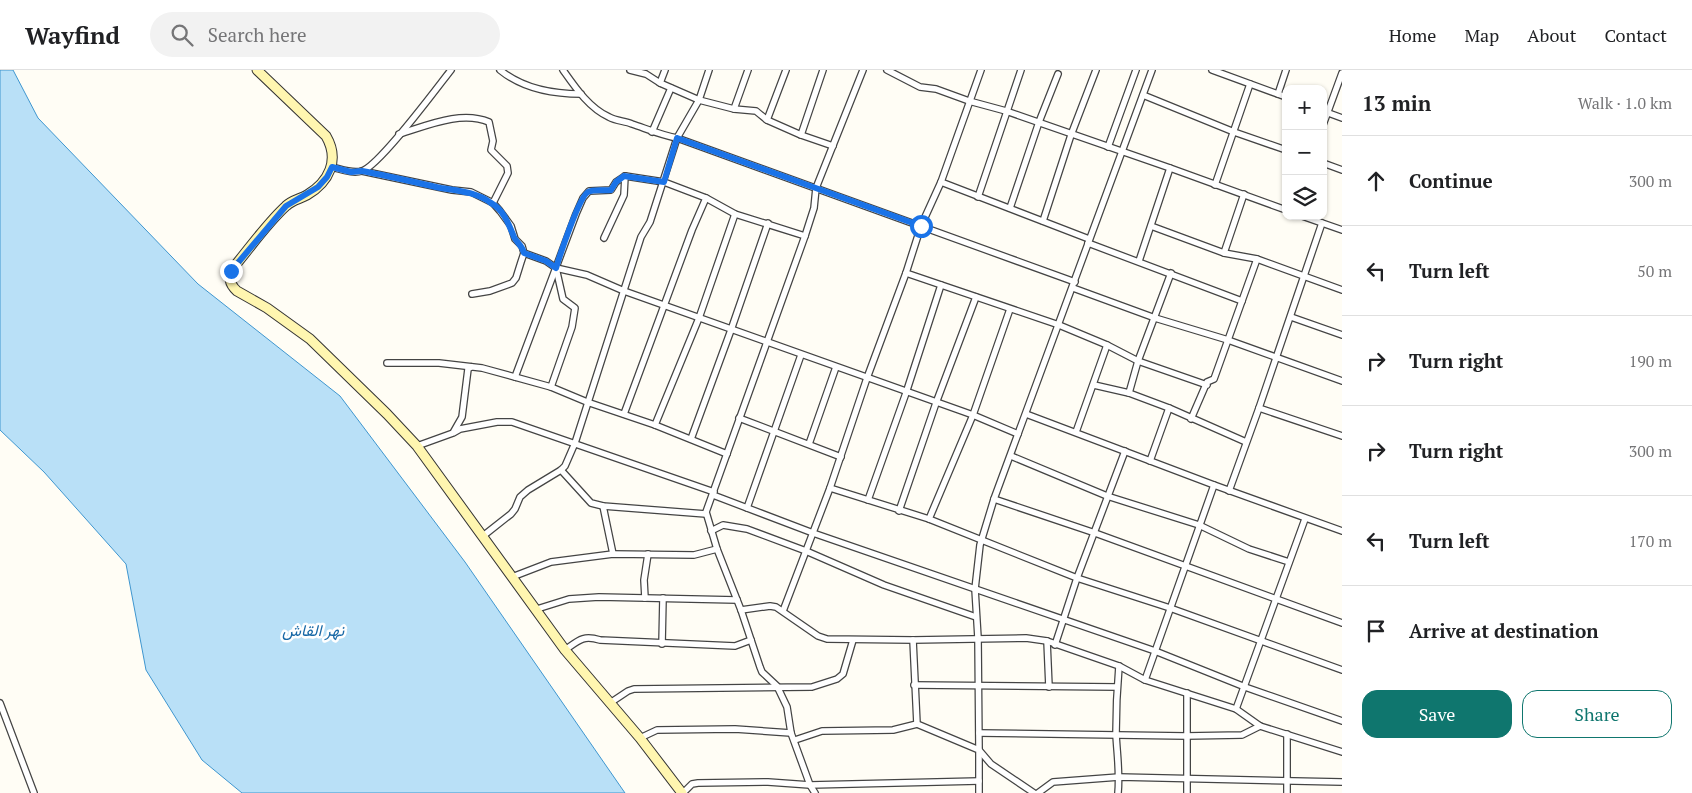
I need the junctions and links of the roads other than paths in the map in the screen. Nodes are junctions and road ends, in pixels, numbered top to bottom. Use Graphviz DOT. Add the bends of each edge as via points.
graph roads {
  1 [pos="257,70"];
  2 [pos="451,70"];
  3 [pos="500,70"];
  4 [pos="563,70"];
  5 [pos="630,70"];
  6 [pos="665,70"];
  7 [pos="709,70"];
  8 [pos="748,70"];
  9 [pos="786,70"];
  10 [pos="823,70"];
  11 [pos="863,70"];
  12 [pos="887,70"];
  13 [pos="981,70"];
  14 [pos="1021,70"];
  15 [pos="1096,70"];
  16 [pos="1136,70"];
  17 [pos="1152,70"];
  18 [pos="1212,70"];
  19 [pos="1286,70"];
  20 [pos="1342,73"];
  21 [pos="1058,74"];
  22 [pos="660,83"];
  23 [pos="1250,84"];
  24 [pos="671,88"];
  25 [pos="581,94"];
  26 [pos="1278,94"];
  27 [pos="1143,95"];
  28 [pos="1282,96"];
  29 [pos="698,100"];
  30 [pos="970,102"];
  31 [pos="1327,107"];
  32 [pos="734,110"];
  33 [pos="1006,111"];
  34 [pos="1327,113"];
  35 [pos="1342,118"];
  36 [pos="767,120"];
  37 [pos="1039,122"];
  38 [pos="652,132"];
  39 [pos="1234,132"];
  40 [pos="399,134"];
  41 [pos="800,135"];
  42 [pos="1071,135"];
  43 [pos="677,138"];
  44 [pos="833,146"];
  45 [pos="1108,147"];
  46 [pos="1282,149"];
  47 [pos="1123,151"];
  48 [pos="1327,164"];
  49 [pos="332,167"];
  50 [pos="1170,168"];
  51 [pos="1342,170"];
  52 [pos="362,171"];
  53 [pos="624,176"];
  54 [pos="664,182"];
  55 [pos="941,182"];
  56 [pos="1216,185"];
  57 [pos="816,188"];
  58 [pos="1244,194"];
  59 [pos="978,196"];
  60 [pos="706,198"];
  61 [pos="493,203"];
  62 [pos="1010,208"];
  63 [pos="1282,208"];
  64 [pos="735,214"];
  65 [pos="1313,220"];
  66 [pos="1043,221"];
  67 [pos="768,223"];
  68 [pos="1322,223"];
  69 [pos="921,226"];
  70 [pos="1151,226"];
  71 [pos="1342,230"];
  72 [pos="805,236"];
  73 [pos="604,238"];
  74 [pos="1088,241"];
  75 [pos="1224,252"];
  76 [pos="524,253"];
  77 [pos="1257,259"];
  78 [pos="1139,261"];
  79 [pos="556,268"];
  80 [pos="906,273"];
  81 [pos="1171,273"];
  82 [pos="1304,276"];
  83 [pos="941,285"];
  84 [pos="1074,285"];
  85 [pos="1342,290"];
  86 [pos="624,291"];
  87 [pos="472,294"];
  88 [pos="976,298"];
  89 [pos="1242,301"];
  90 [pos="664,305"];
  91 [pos="1010,309"];
  92 [pos="1291,317"];
  93 [pos="699,318"];
  94 [pos="1155,318"];
  95 [pos="1059,325"];
  96 [pos="731,330"];
  97 [pos="1342,335"];
  98 [pos="1228,340"];
  99 [pos="768,342"];
  100 [pos="1107,345"];
  101 [pos="801,355"];
  102 [pos="1277,358"];
  103 [pos="1138,361"];
  104 [pos="387,363"];
  105 [pos="472,366"];
  106 [pos="836,367"];
  107 [pos="515,377"];
  108 [pos="867,378"];
  109 [pos="1342,381"];
  110 [pos="1094,385"];
  111 [pos="1206,385"];
  112 [pos="551,387"];
  113 [pos="906,393"];
  114 [pos="1129,393"];
  115 [pos="587,402"];
  116 [pos="936,403"];
  117 [pos="1169,408"];
  118 [pos="1259,408"];
  119 [pos="624,414"];
  120 [pos="1026,414"];
  121 [pos="972,415"];
  122 [pos="739,418"];
  123 [pos="1191,419"];
  124 [pos="655,425"];
  125 [pos="774,432"];
  126 [pos="1076,432"];
  127 [pos="453,433"];
  128 [pos="1018,434"];
  129 [pos="1342,436"];
  130 [pos="691,439"];
  131 [pos="1246,442"];
  132 [pos="575,444"];
  133 [pos="808,444"];
  134 [pos="417,446"];
  135 [pos="1125,451"];
  136 [pos="727,454"];
  137 [pos="1011,456"];
  138 [pos="841,457"];
  139 [pos="1150,461"];
  140 [pos="562,470"];
  141 [pos="1214,485"];
  142 [pos="830,488"];
  143 [pos="1229,491"];
  144 [pos="714,494"];
  145 [pos="1107,496"];
  146 [pos="994,499"];
  147 [pos="868,500"];
  148 [pos="603,506"];
  149 [pos="747,508"];
  150 [pos="899,510"];
  151 [pos="706,514"];
  152 [pos="929,519"];
  153 [pos="1304,519"];
  154 [pos="1199,525"];
  155 [pos="711,531"];
  156 [pos="1342,531"];
  157 [pos="813,533"];
  158 [pos="1095,533"];
  159 [pos="483,536"];
  160 [pos="982,540"];
  161 [pos="717,550"];
  162 [pos="806,551"];
  163 [pos="613,554"];
  164 [pos="648,554"];
  165 [pos="1289,562"];
  166 [pos="1185,566"];
  167 [pos="512,578"];
  168 [pos="1077,578"];
  169 [pos="975,589"];
  170 [pos="645,598"];
  171 [pos="663,598"];
  172 [pos="737,600"];
  173 [pos="1276,600"];
  174 [pos="1170,608"];
  175 [pos="537,609"];
  176 [pos="741,610"];
  177 [pos="782,611"];
  178 [pos="976,617"];
  179 [pos="1063,620"];
  180 [pos="1342,623"];
  181 [pos="978,638"];
  182 [pos="751,640"];
  183 [pos="853,640"];
  184 [pos="913,640"];
  185 [pos="1260,640"];
  186 [pos="1047,641"];
  187 [pos="662,644"];
  188 [pos="1055,644"];
  189 [pos="565,650"];
  190 [pos="1155,651"];
  191 [pos="1119,666"];
  192 [pos="1342,670"];
  193 [pos="1145,680"];
  194 [pos="914,685"];
  195 [pos="777,686"];
  196 [pos="978,686"];
  197 [pos="1049,687"];
  198 [pos="1117,687"];
  199 [pos="1244,687"];
  200 [pos="1187,693"];
  201 [pos="0,703"];
  202 [pos="610,703"];
  203 [pos="1236,709"];
  204 [pos="1342,721"];
  205 [pos="917,724"];
  206 [pos="1260,726"];
  207 [pos="791,733"];
  208 [pos="978,733"];
  209 [pos="1116,734"];
  210 [pos="1287,734"];
  211 [pos="1186,736"];
  212 [pos="640,738"];
  213 [pos="795,740"];
  214 [pos="980,750"];
  215 [pos="1342,752"];
  216 [pos="1119,777"];
  217 [pos="1187,780"];
  218 [pos="979,781"];
  219 [pos="1287,781"];
  220 [pos="1342,782"];
  221 [pos="810,785"];
  222 [pos="34,793"];
  223 [pos="682,793"];
  224 [pos="815,793"];
  225 [pos="979,793"];
  226 [pos="1036,793"];
  227 [pos="1118,793"];
  228 [pos="1187,793"];
  229 [pos="1287,793"];
  1 -- 49 [label="main road" via="326,136 332,150"];
  2 -- 40 [label="street"];
  3 -- 25 [label="street" via="523,84"];
  4 -- 25 [label="street"];
  5 -- 22 [label="street" via="646,74"];
  6 -- 22 [label="street"];
  7 -- 29 [label="street"];
  8 -- 32 [label="street"];
  9 -- 36 [label="street"];
  10 -- 41 [label="street"];
  11 -- 44 [label="street"];
  12 -- 30 [label="street" via="920,87 936,89"];
  13 -- 30 [label="street"];
  14 -- 33 [label="street"];
  15 -- 42 [label="street"];
  16 -- 45 [label="street"];
  17 -- 27 [label="street"];
  18 -- 23 [label="street"];
  19 -- 26 [label="street"];
  20 -- 31 [label="street"];
  21 -- 37 [label="street"];
  22 -- 24 [label="street"];
  23 -- 26 [label="street"];
  23 -- 39 [label="street"];
  24 -- 29 [label="street"];
  24 -- 38 [label="street"];
  25 -- 38 [label="street" via="599,112"];
  26 -- 28 [label="street"];
  27 -- 39 [label="street"];
  27 -- 47 [label="street"];
  29 -- 32 [label="street"];
  29 -- 43 [label="street"];
  30 -- 33 [label="street"];
  30 -- 55 [label="street"];
  32 -- 36 [label="street" via="756,110"];
  33 -- 37 [label="street"];
  33 -- 59 [label="street"];
  34 -- 35 [label="street"];
  36 -- 41 [label="street"];
  37 -- 42 [label="street"];
  37 -- 62 [label="street"];
  38 -- 43 [label="street"];
  39 -- 46 [label="street"];
  39 -- 56 [label="street"];
  40 -- 52 [label="street"];
  40 -- 61 [label="street" via="457,119 489,122 493,140 491,150 507,166 508,173"];
  41 -- 44 [label="street"];
  42 -- 45 [label="street"];
  42 -- 66 [label="street"];
  43 -- 54 [label="street"];
  43 -- 57 [label="street"];
  44 -- 57 [label="street"];
  45 -- 47 [label="street"];
  47 -- 50 [label="street"];
  47 -- 74 [label="street"];
  48 -- 51 [label="street"];
  49 -- 52 [label="street"];
  49 -- 134 [label="main road" via="324,182 286,206 239,260 231,271 231,284 236,291 282,318 316,344"];
  50 -- 56 [label="street"];
  50 -- 70 [label="street"];
  52 -- 61 [label="street" via="471,192"];
  53 -- 54 [label="street"];
  53 -- 73 [label="street" via="624,195"];
  53 -- 79 [label="street" via="611,190 586,194"];
  54 -- 60 [label="street"];
  54 -- 86 [label="street" via="650,222 641,237"];
  55 -- 59 [label="street"];
  55 -- 69 [label="street"];
  56 -- 58 [label="street"];
  57 -- 69 [label="street"];
  57 -- 72 [label="street" via="814,208"];
  58 -- 63 [label="street"];
  58 -- 75 [label="street"];
  59 -- 62 [label="street"];
  60 -- 64 [label="street"];
  60 -- 90 [label="street"];
  61 -- 76 [label="street" via="511,226"];
  62 -- 66 [label="street"];
  64 -- 67 [label="street"];
  64 -- 93 [label="street"];
  65 -- 68 [label="street"];
  66 -- 74 [label="street"];
  67 -- 72 [label="street"];
  67 -- 96 [label="street"];
  68 -- 71 [label="street"];
  68 -- 82 [label="street"];
  69 -- 80 [label="street"];
  69 -- 84 [label="street"];
  70 -- 75 [label="street"];
  70 -- 78 [label="street"];
  72 -- 99 [label="street"];
  74 -- 78 [label="street"];
  74 -- 84 [label="street"];
  75 -- 77 [label="street"];
  76 -- 79 [label="street"];
  76 -- 87 [label="street" via="512,283"];
  77 -- 82 [label="street"];
  77 -- 89 [label="street"];
  78 -- 81 [label="street"];
  79 -- 86 [label="street" via="588,275"];
  79 -- 107 [label="street"];
  79 -- 112 [label="street" via="563,299 575,308 572,327"];
  80 -- 83 [label="street"];
  80 -- 108 [label="street"];
  81 -- 89 [label="street"];
  81 -- 94 [label="street"];
  82 -- 85 [label="street"];
  82 -- 92 [label="street"];
  83 -- 88 [label="street"];
  83 -- 113 [label="street"];
  84 -- 94 [label="street"];
  84 -- 95 [label="street"];
  86 -- 90 [label="street"];
  86 -- 115 [label="street"];
  88 -- 91 [label="street"];
  88 -- 116 [label="street"];
  89 -- 98 [label="street"];
  90 -- 93 [label="street"];
  90 -- 119 [label="street"];
  91 -- 95 [label="street"];
  91 -- 121 [label="street"];
  92 -- 97 [label="street"];
  92 -- 102 [label="street"];
  93 -- 96 [label="street"];
  93 -- 124 [label="street"];
  94 -- 98 [label="street"];
  94 -- 103 [label="street"];
  95 -- 100 [label="street"];
  95 -- 120 [label="street"];
  96 -- 99 [label="street"];
  96 -- 130 [label="street"];
  98 -- 102 [label="street"];
  98 -- 111 [label="street" via="1214,379"];
  99 -- 101 [label="street"];
  99 -- 122 [label="street"];
  100 -- 103 [label="street"];
  100 -- 110 [label="street"];
  101 -- 106 [label="street"];
  101 -- 125 [label="street"];
  102 -- 109 [label="street"];
  102 -- 118 [label="street"];
  103 -- 111 [label="street"];
  103 -- 114 [label="street"];
  104 -- 105 [label="street"];
  105 -- 107 [label="street"];
  105 -- 127 [label="street" via="468,369 462,417"];
  106 -- 108 [label="street"];
  106 -- 133 [label="street"];
  107 -- 112 [label="street"];
  108 -- 113 [label="street"];
  108 -- 138 [label="street"];
  110 -- 114 [label="street"];
  110 -- 126 [label="street"];
  111 -- 123 [label="street"];
  112 -- 115 [label="street"];
  113 -- 116 [label="street"];
  113 -- 147 [label="street"];
  114 -- 117 [label="street"];
  115 -- 119 [label="street"];
  115 -- 132 [label="street"];
  116 -- 121 [label="street"];
  116 -- 150 [label="street"];
  117 -- 123 [label="street"];
  117 -- 139 [label="street"];
  118 -- 129 [label="street"];
  118 -- 131 [label="street"];
  119 -- 124 [label="street"];
  120 -- 126 [label="street"];
  120 -- 128 [label="street"];
  121 -- 128 [label="street"];
  121 -- 152 [label="street"];
  122 -- 125 [label="street"];
  122 -- 136 [label="street"];
  123 -- 131 [label="street"];
  124 -- 130 [label="street"];
  125 -- 133 [label="street"];
  125 -- 149 [label="street"];
  126 -- 135 [label="street"];
  127 -- 132 [label="street" via="476,425 512,422"];
  127 -- 134 [label="street"];
  128 -- 137 [label="street"];
  130 -- 136 [label="street"];
  131 -- 143 [label="street"];
  132 -- 140 [label="street"];
  132 -- 144 [label="street"];
  133 -- 138 [label="street"];
  134 -- 159 [label="main road"];
  135 -- 139 [label="street"];
  135 -- 145 [label="street"];
  136 -- 144 [label="street"];
  137 -- 145 [label="street"];
  137 -- 146 [label="street"];
  138 -- 142 [label="street"];
  139 -- 141 [label="street"];
  140 -- 148 [label="street" via="591,503"];
  140 -- 159 [label="street" via="528,490 517,502 516,509"];
  141 -- 143 [label="street"];
  141 -- 154 [label="street"];
  142 -- 147 [label="street"];
  142 -- 157 [label="street"];
  143 -- 153 [label="street"];
  144 -- 149 [label="street"];
  144 -- 151 [label="street"];
  145 -- 154 [label="street"];
  145 -- 158 [label="street"];
  146 -- 158 [label="street"];
  146 -- 160 [label="street"];
  147 -- 150 [label="street"];
  148 -- 151 [label="street"];
  148 -- 163 [label="street"];
  149 -- 157 [label="street"];
  150 -- 152 [label="street"];
  151 -- 155 [label="street"];
  152 -- 160 [label="street"];
  153 -- 156 [label="street"];
  153 -- 165 [label="street"];
  154 -- 165 [label="street" via="1250,549"];
  154 -- 166 [label="street"];
  155 -- 161 [label="street"];
  155 -- 162 [label="street" via="723,525 747,529"];
  157 -- 162 [label="street"];
  157 -- 169 [label="street"];
  158 -- 166 [label="street"];
  158 -- 168 [label="street"];
  159 -- 167 [label="main road"];
  160 -- 168 [label="street"];
  160 -- 169 [label="street"];
  161 -- 164 [label="street" via="694,555"];
  161 -- 172 [label="street"];
  162 -- 177 [label="street"];
  162 -- 178 [label="street" via="884,585"];
  163 -- 164 [label="street"];
  163 -- 167 [label="street" via="552,562"];
  164 -- 170 [label="street"];
  165 -- 173 [label="street"];
  166 -- 173 [label="street"];
  166 -- 174 [label="street"];
  167 -- 175 [label="main road"];
  168 -- 174 [label="street"];
  168 -- 179 [label="street"];
  169 -- 178 [label="street"];
  169 -- 179 [label="street"];
  170 -- 171 [label="street"];
  170 -- 175 [label="street" via="569,599"];
  171 -- 172 [label="street"];
  171 -- 187 [label="street"];
  172 -- 176 [label="street"];
  173 -- 180 [label="street"];
  173 -- 185 [label="street"];
  174 -- 185 [label="street"];
  174 -- 190 [label="street"];
  175 -- 189 [label="main road"];
  176 -- 177 [label="street" via="770,606"];
  176 -- 182 [label="street"];
  177 -- 183 [label="street" via="823,638"];
  178 -- 181 [label="street"];
  179 -- 188 [label="street"];
  179 -- 190 [label="street"];
  181 -- 184 [label="street"];
  181 -- 186 [label="street"];
  181 -- 196 [label="street"];
  182 -- 187 [label="street" via="735,646"];
  182 -- 195 [label="street" via="762,672"];
  183 -- 184 [label="street"];
  183 -- 195 [label="street" via="845,671 840,677 805,688"];
  184 -- 194 [label="street"];
  185 -- 192 [label="street"];
  185 -- 199 [label="street"];
  186 -- 188 [label="street"];
  186 -- 197 [label="street"];
  187 -- 189 [label="street" via="590,637 580,639"];
  188 -- 191 [label="street"];
  189 -- 202 [label="main road"];
  190 -- 193 [label="street"];
  190 -- 199 [label="street"];
  191 -- 193 [label="street"];
  191 -- 198 [label="street"];
  193 -- 200 [label="street"];
  194 -- 196 [label="street"];
  194 -- 205 [label="street"];
  195 -- 202 [label="street" via="634,689"];
  195 -- 207 [label="street" via="787,707"];
  196 -- 197 [label="street"];
  196 -- 208 [label="street"];
  197 -- 198 [label="street"];
  198 -- 209 [label="street"];
  199 -- 203 [label="street"];
  199 -- 204 [label="street"];
  200 -- 203 [label="street"];
  200 -- 211 [label="street"];
  201 -- 222 [label="street"];
  202 -- 212 [label="main road"];
  203 -- 206 [label="street"];
  205 -- 213 [label="street" via="894,730 822,731"];
  205 -- 214 [label="street"];
  206 -- 210 [label="street"];
  206 -- 211 [label="street" via="1242,735"];
  207 -- 212 [label="street" via="735,729 657,730"];
  207 -- 213 [label="street"];
  208 -- 209 [label="street"];
  208 -- 214 [label="street"];
  209 -- 211 [label="street"];
  209 -- 216 [label="street"];
  210 -- 215 [label="street"];
  210 -- 219 [label="street"];
  211 -- 217 [label="street"];
  212 -- 223 [label="main road"];
  213 -- 221 [label="street"];
  214 -- 218 [label="street"];
  214 -- 226 [label="street" via="991,764"];
  216 -- 217 [label="street"];
  216 -- 226 [label="street" via="1053,782"];
  216 -- 227 [label="street"];
  217 -- 219 [label="street"];
  217 -- 228 [label="street"];
  218 -- 221 [label="street"];
  218 -- 225 [label="street"];
  219 -- 220 [label="street"];
  219 -- 229 [label="street"];
  221 -- 223 [label="street" via="698,783"];
  221 -- 224 [label="street"];
}
